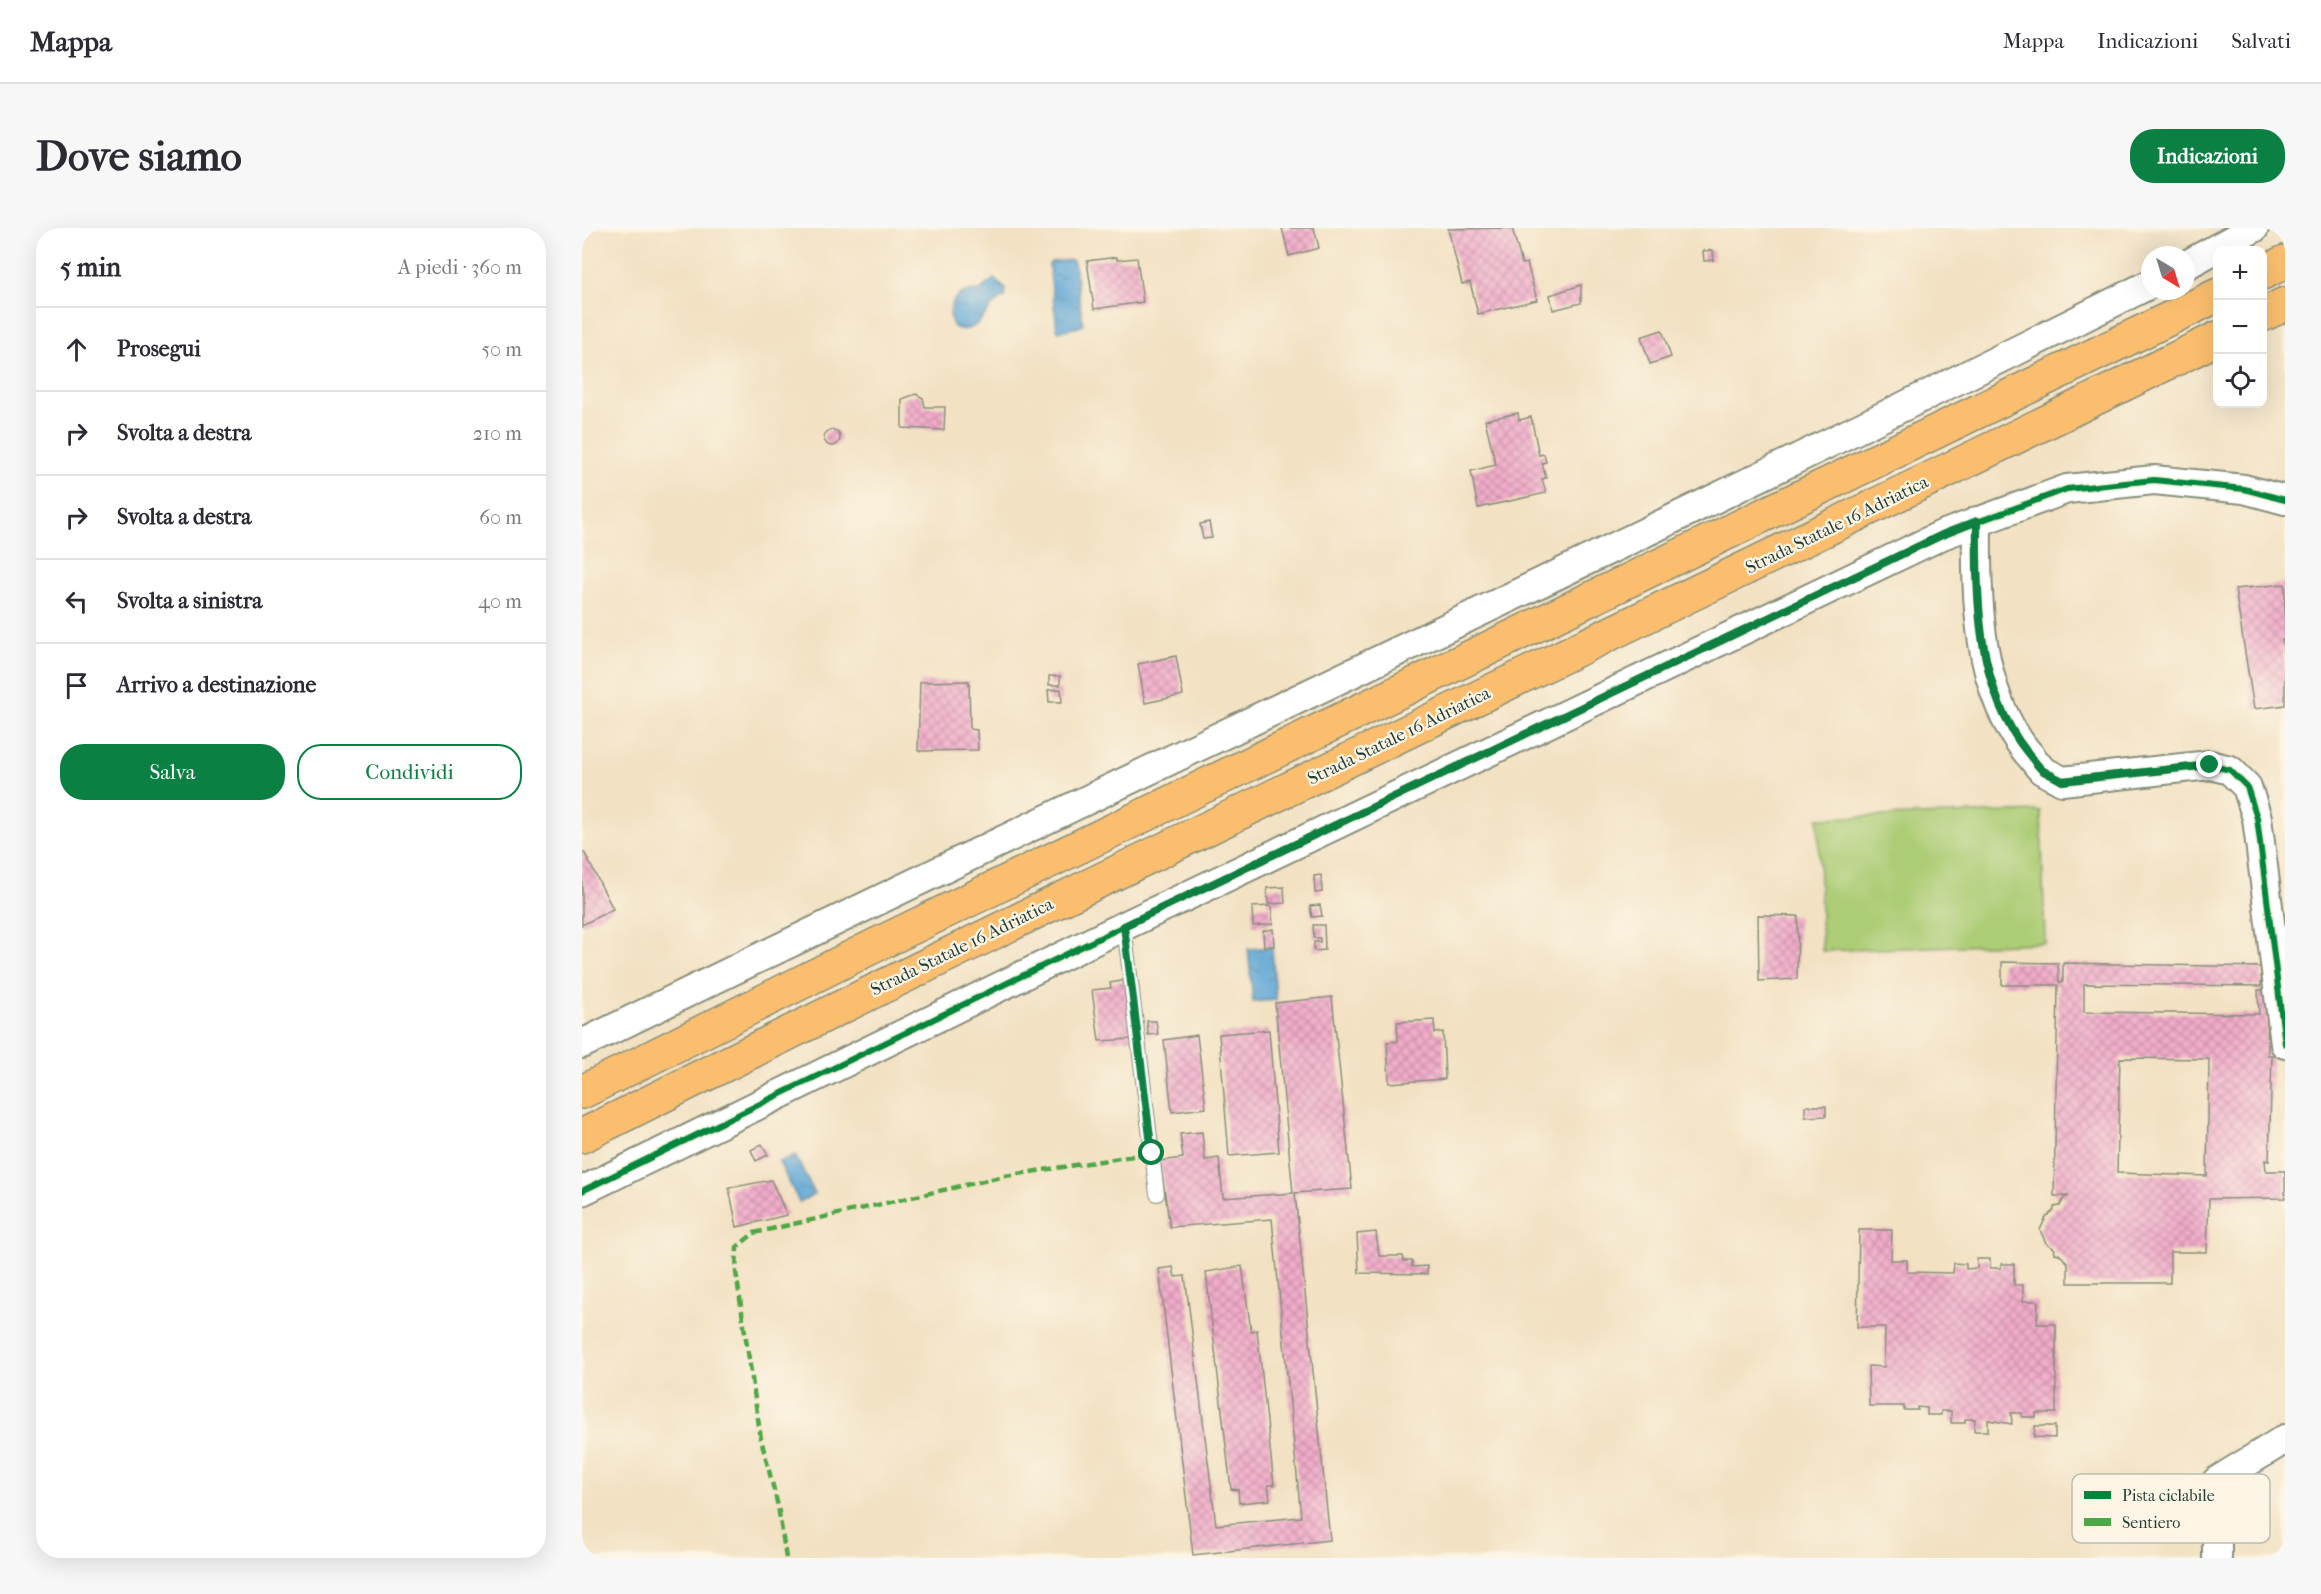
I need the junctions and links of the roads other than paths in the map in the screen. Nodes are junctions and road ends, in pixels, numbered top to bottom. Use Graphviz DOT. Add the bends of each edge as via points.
graph roads {
  1 [pos="2254,228"];
  2 [pos="2195,260"];
  3 [pos="2285,262"];
  4 [pos="2267,271"];
  5 [pos="2141,289"];
  6 [pos="2213,297"];
  7 [pos="2285,304"];
  8 [pos="2267,313"];
  9 [pos="2213,340"];
  10 [pos="2285,500"];
  11 [pos="1977,521"];
  12 [pos="1124,926"];
  13 [pos="582,1044"];
  14 [pos="2285,1044"];
  15 [pos="582,1092"];
  16 [pos="582,1136"];
  17 [pos="582,1191"];
  18 [pos="1157,1194"];
  19 [pos="2285,1439"];
  20 [pos="2228,1474"];
  1 -- 2 [label="street"];
  3 -- 4 [label="highway"];
  5 -- 13 [label="street" via="1468,619"];
  6 -- 15 [label="highway" via="897,934"];
  7 -- 8 [label="highway"];
  9 -- 16 [label="highway, Strada Statale 16 Adriatica" via="899,977"];
  10 -- 11 [label="street" via="2244,489 2154,480 2067,489"];
  11 -- 12 [label="street"];
  11 -- 14 [label="street" via="1981,625 1992,684 2006,720 2043,770 2062,781 2210,765 2230,770 2247,787 2257,818"];
  12 -- 17 [label="street"];
  12 -- 18 [label="lane"];
  19 -- 20 [label="street"];
}
